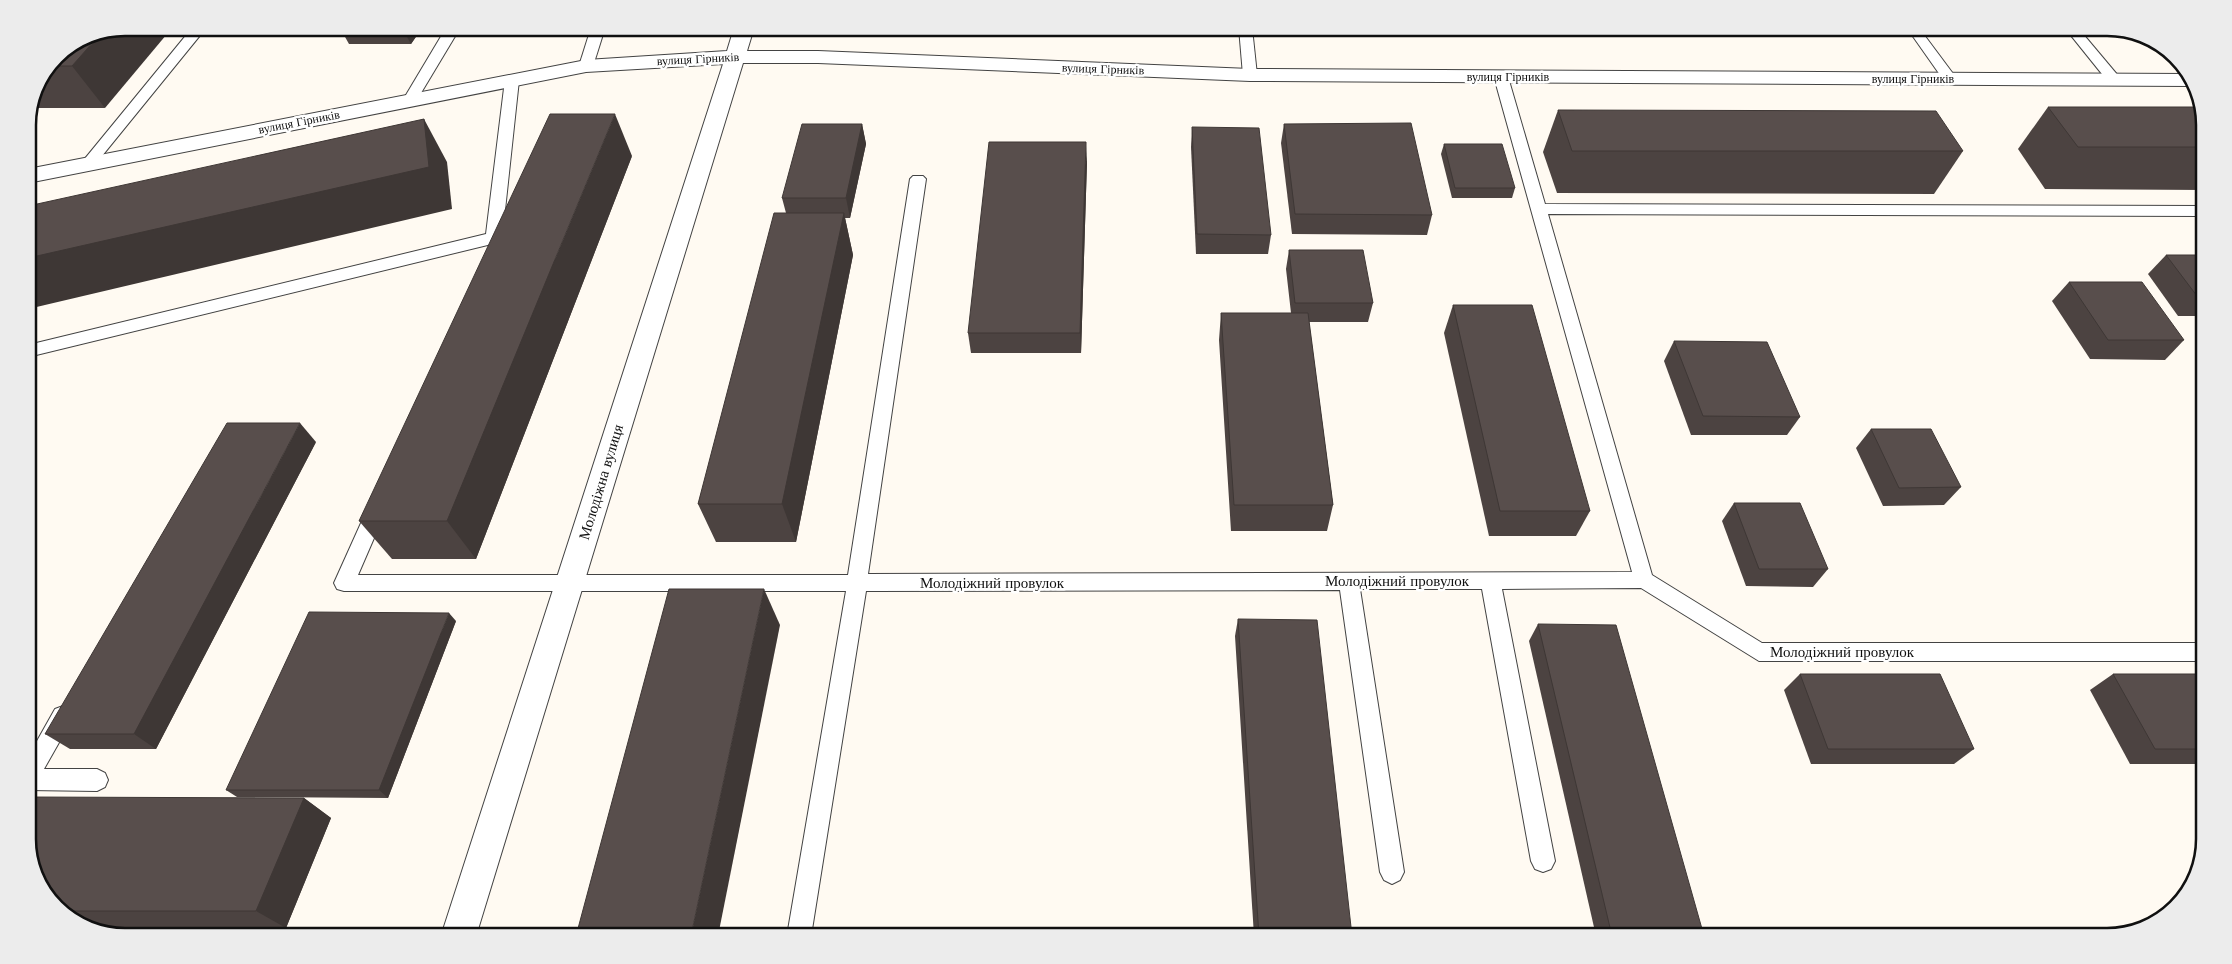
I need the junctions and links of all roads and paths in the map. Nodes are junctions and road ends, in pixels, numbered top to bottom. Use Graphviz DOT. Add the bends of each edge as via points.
graph roads {
  1 [pos="192,36"];
  2 [pos="448,36"];
  3 [pos="595,36"];
  4 [pos="741,36"];
  5 [pos="1247,36"];
  6 [pos="1919,36"];
  7 [pos="2078,36"];
  8 [pos="734,57"];
  9 [pos="586,66"];
  10 [pos="1250,75"];
  11 [pos="1501,77"];
  12 [pos="512,80"];
  13 [pos="1950,80"];
  14 [pos="2115,80"];
  15 [pos="2183,80"];
  16 [pos="410,100"];
  17 [pos="88,164"];
  18 [pos="36,174"];
  19 [pos="918,179"];
  20 [pos="1539,210"];
  21 [pos="2196,211"];
  22 [pos="494,238"];
  23 [pos="486,257"];
  24 [pos="36,349"];
  25 [pos="384,492"];
  26 [pos="1644,580"];
  27 [pos="1349,581"];
  28 [pos="1491,581"];
  29 [pos="857,583"];
  30 [pos="570,584"];
  31 [pos="2196,652"];
  32 [pos="72,700"];
  33 [pos="36,764"];
  34 [pos="36,778"];
  35 [pos="97,780"];
  36 [pos="1543,861"];
  37 [pos="1392,872"];
  38 [pos="461,928"];
  39 [pos="800,928"];
  1 -- 17 [label="lane"];
  2 -- 16 [label="lane"];
  3 -- 9 [label="lane"];
  4 -- 8 [label="street, Молодіжна вулиця"];
  5 -- 10 [label="lane"];
  6 -- 13 [label="lane"];
  7 -- 14 [label="lane"];
  8 -- 9 [label="street, вулиця Гірників"];
  8 -- 10 [label="street, вулиця Гірників" via="818,57"];
  8 -- 30 [label="street, Молодіжна вулиця"];
  9 -- 12 [label="street, вулиця Гірників"];
  10 -- 11 [label="street, вулиця Гірників"];
  11 -- 13 [label="street, вулиця Гірників"];
  11 -- 20 [label="lane"];
  12 -- 16 [label="street, вулиця Гірників"];
  12 -- 22 [label="lane"];
  13 -- 14 [label="street, вулиця Гірників"];
  14 -- 15 [label="street, вулиця Гірників"];
  16 -- 17 [label="street, вулиця Гірників"];
  17 -- 18 [label="street, вулиця Гірників"];
  19 -- 29 [label="lane"];
  20 -- 21 [label="lane"];
  20 -- 26 [label="lane"];
  22 -- 23 [label="lane"];
  22 -- 24 [label="lane"];
  25 -- 30 [label="lane, Молодіжний провулок" via="344,583"];
  26 -- 28 [label="lane, Молодіжний провулок"];
  26 -- 31 [label="lane, Молодіжний провулок" via="1759,652"];
  27 -- 28 [label="lane, Молодіжний провулок"];
  27 -- 29 [label="lane, Молодіжний провулок"];
  27 -- 37 [label="lane"];
  28 -- 36 [label="lane"];
  29 -- 30 [label="lane, Молодіжний провулок"];
  29 -- 39 [label="lane"];
  30 -- 38 [label="street, Молодіжна вулиця"];
  32 -- 33 [label="lane"];
  34 -- 35 [label="lane"];
}
